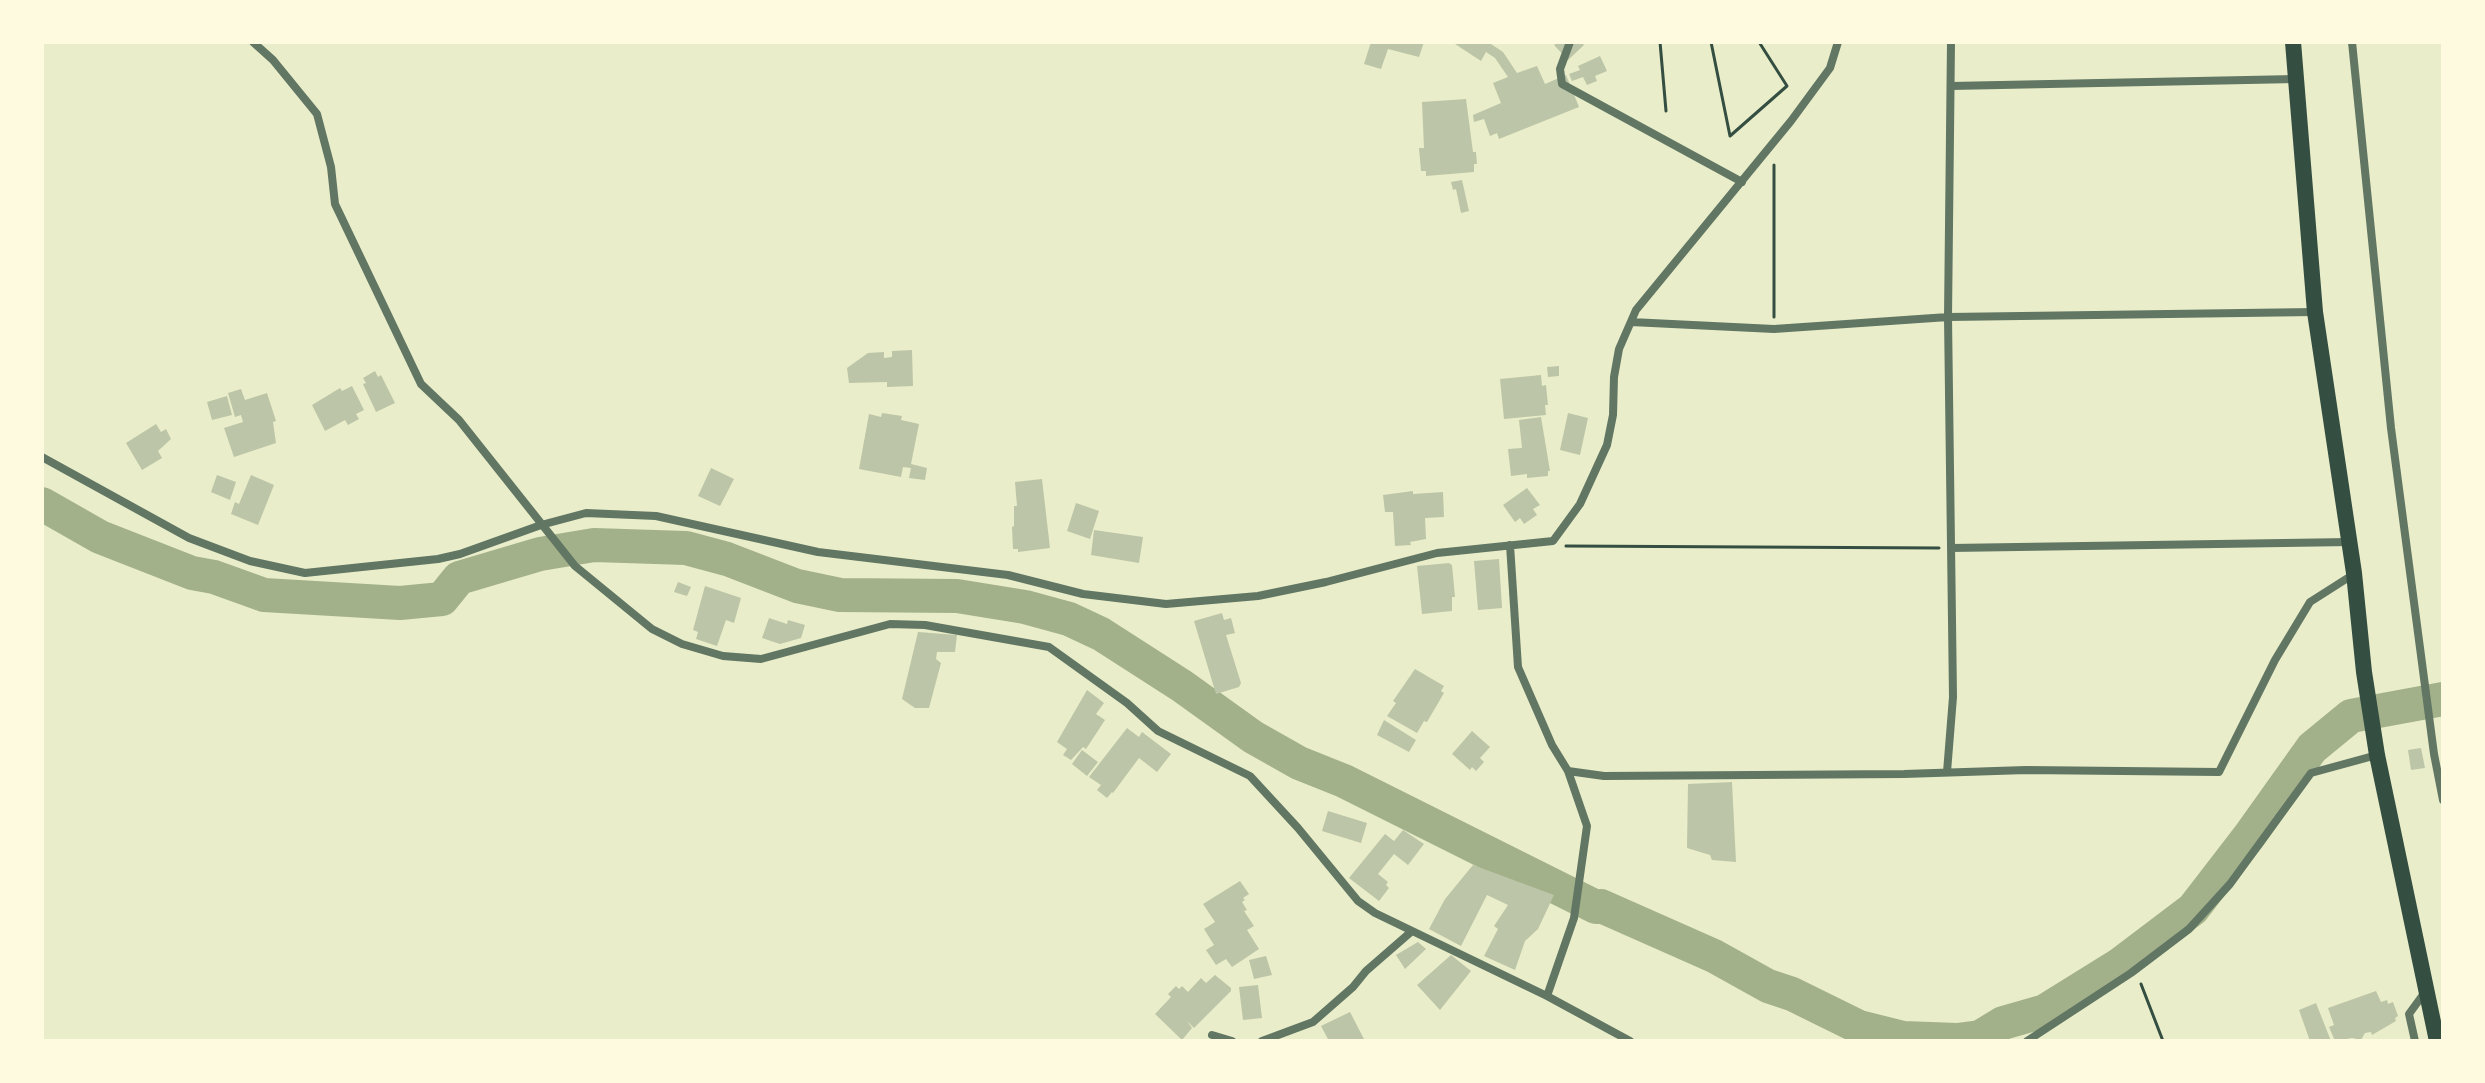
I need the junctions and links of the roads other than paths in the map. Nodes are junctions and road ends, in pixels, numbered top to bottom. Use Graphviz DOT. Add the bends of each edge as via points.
graph roads {
  1 [pos="253,42"];
  2 [pos="1570,42"];
  3 [pos="1838,42"];
  4 [pos="1951,42"];
  5 [pos="2293,42"];
  6 [pos="2352,42"];
  7 [pos="2296,79"];
  8 [pos="1951,86"];
  9 [pos="1742,182"];
  10 [pos="2315,312"];
  11 [pos="1948,317"];
  12 [pos="1631,322"];
  13 [pos="42,457"];
  14 [pos="541,525"];
  15 [pos="2350,542"];
  16 [pos="1510,545"];
  17 [pos="1951,548"];
  18 [pos="2354,573"];
  19 [pos="2377,755"];
  20 [pos="1568,771"];
  21 [pos="1947,772"];
  22 [pos="2443,800"];
  23 [pos="1412,931"];
  24 [pos="2425,991"];
  25 [pos="1547,996"];
  26 [pos="1212,1035"];
  27 [pos="1232,1041"];
  28 [pos="1262,1041"];
  29 [pos="1630,1041"];
  30 [pos="2027,1041"];
  31 [pos="2415,1041"];
  32 [pos="2437,1041"];
  1 -- 14 [label="street" via="317,114 335,204 421,384 459,420"];
  2 -- 9 [label="street" via="1560,69 1562,84"];
  3 -- 9 [label="street" via="1830,68"];
  4 -- 8 [label="street"];
  5 -- 7 [label="main road"];
  6 -- 22 [label="street" via="2391,428"];
  7 -- 8 [label="street"];
  7 -- 10 [label="main road"];
  8 -- 11 [label="street"];
  9 -- 12 [label="street"];
  10 -- 11 [label="street"];
  10 -- 15 [label="main road"];
  11 -- 12 [label="street" via="1774,329"];
  11 -- 17 [label="street"];
  12 -- 16 [label="street" via="1619,349 1607,445 1580,504 1553,541"];
  13 -- 14 [label="street" via="189,538 250,561 305,573 438,559"];
  14 -- 16 [label="street" via="586,513 656,516 818,552 1008,575 1083,594 1166,604 1258,596 1437,553"];
  14 -- 23 [label="street" via="575,566 652,629 723,656 761,659 890,624 925,625 1049,647 1158,731 1250,776 1358,901"];
  15 -- 17 [label="street"];
  15 -- 18 [label="main road"];
  16 -- 20 [label="street" via="1518,667"];
  17 -- 21 [label="street" via="1953,697"];
  18 -- 19 [label="main road"];
  18 -- 21 [label="street" via="2310,602 2219,772"];
  19 -- 24 [label="main road"];
  19 -- 30 [label="street" via="2311,773 2230,884 2189,929"];
  20 -- 21 [label="street" via="1604,776"];
  20 -- 25 [label="street" via="1587,826 1574,918"];
  23 -- 25 [label="street"];
  23 -- 28 [label="street" via="1313,1022"];
  24 -- 31 [label="street" via="2409,1014"];
  24 -- 32 [label="main road"];
  25 -- 29 [label="street"];
  26 -- 27 [label="street"];
}
